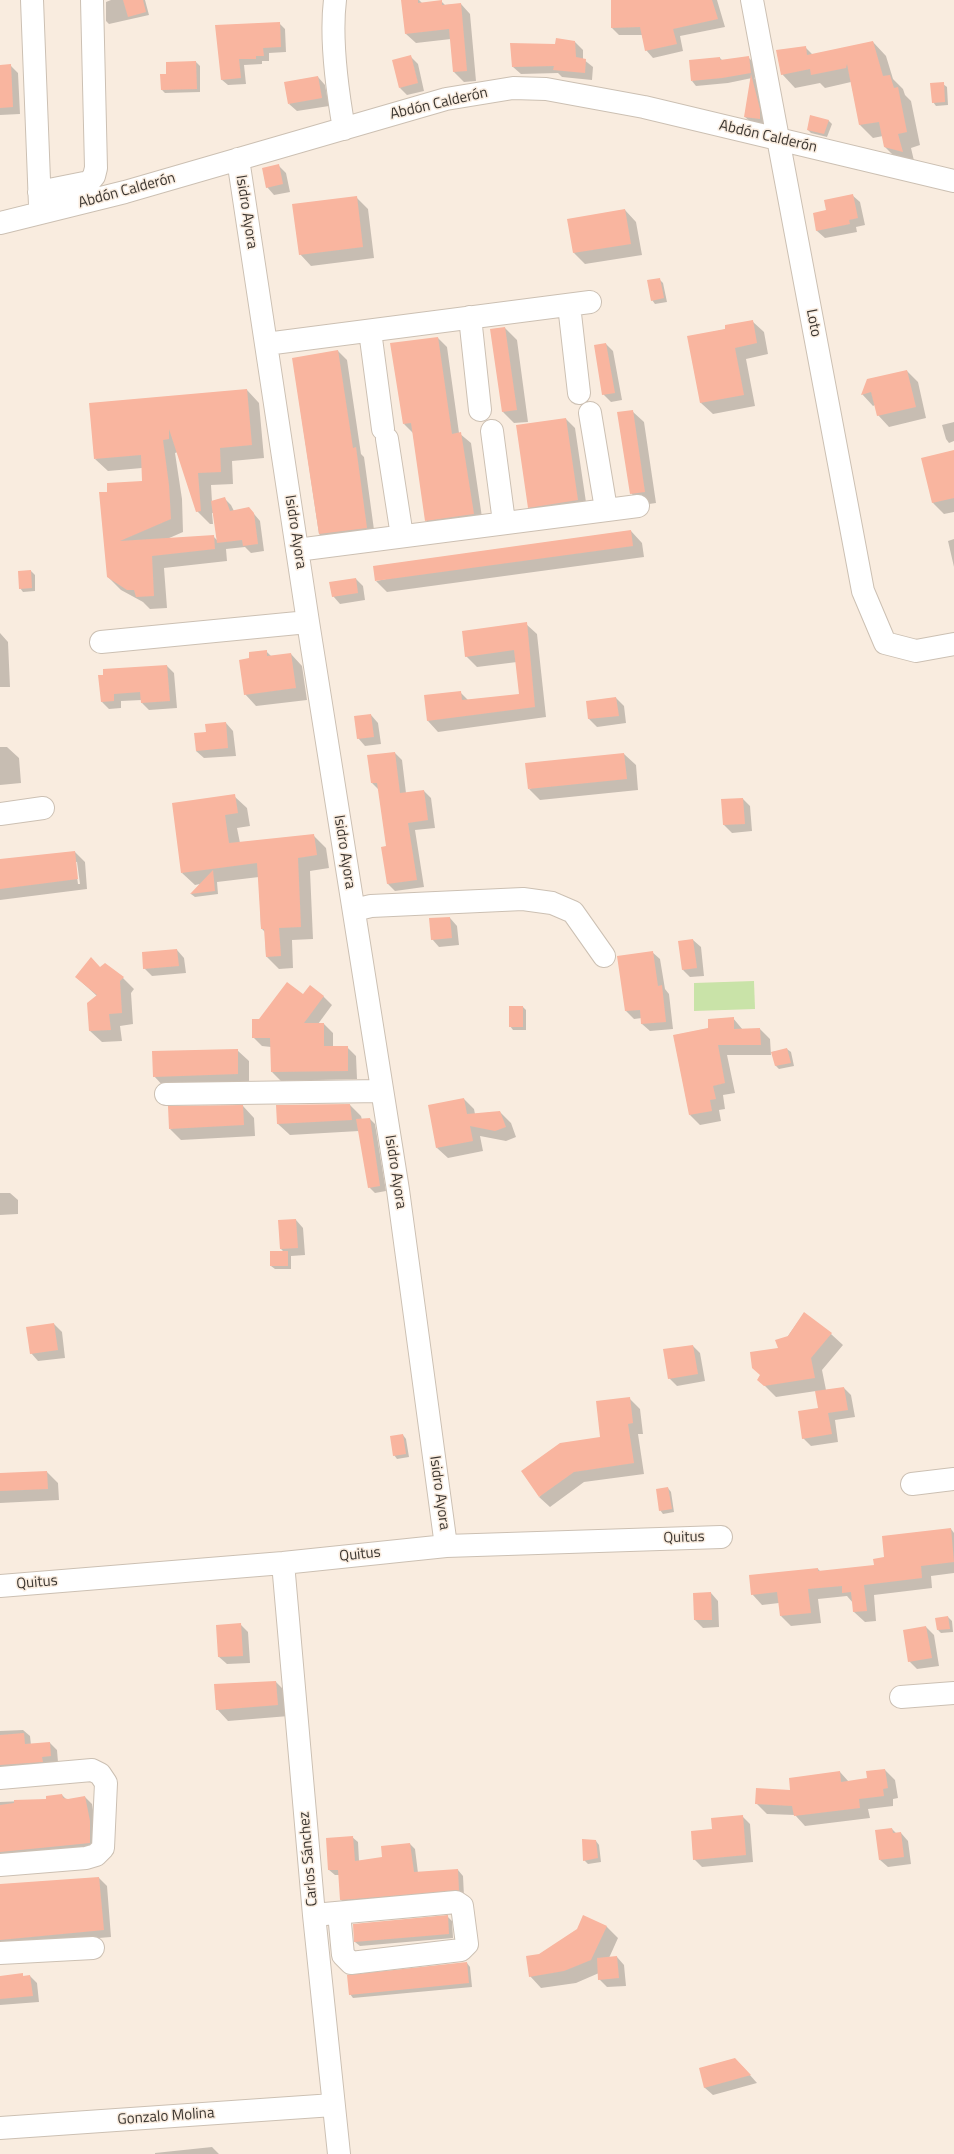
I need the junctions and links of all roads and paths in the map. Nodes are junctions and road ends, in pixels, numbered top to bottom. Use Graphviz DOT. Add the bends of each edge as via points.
graph roads {
  1 [pos="32,0"];
  2 [pos="92,0"];
  3 [pos="335,0"];
  4 [pos="752,0"];
  5 [pos="344,129"];
  6 [pos="778,140"];
  7 [pos="238,159"];
  8 [pos="94,176"];
  9 [pos="954,181"];
  10 [pos="117,194"];
  11 [pos="40,203"];
  12 [pos="0,223"];
  13 [pos="590,302"];
  14 [pos="569,305"];
  15 [pos="470,318"];
  16 [pos="370,331"];
  17 [pos="266,344"];
  18 [pos="579,393"];
  19 [pos="480,410"];
  20 [pos="590,413"];
  21 [pos="492,431"];
  22 [pos="638,506"];
  23 [pos="606,509"];
  24 [pos="504,522"];
  25 [pos="402,536"];
  26 [pos="297,550"];
  27 [pos="308,622"];
  28 [pos="101,642"];
  29 [pos="954,644"];
  30 [pos="43,808"];
  31 [pos="0,814"];
  32 [pos="354,910"];
  33 [pos="604,956"];
  34 [pos="382,1091"];
  35 [pos="166,1094"];
  36 [pos="954,1479"];
  37 [pos="912,1484"];
  38 [pos="721,1537"];
  39 [pos="446,1546"];
  40 [pos="283,1563"];
  41 [pos="0,1586"];
  42 [pos="954,1693"];
  43 [pos="901,1697"];
  44 [pos="0,1778"];
  45 [pos="0,1865"];
  46 [pos="338,1913"];
  47 [pos="314,1915"];
  48 [pos="93,1948"];
  49 [pos="0,1953"];
  50 [pos="333,2105"];
  51 [pos="0,2128"];
  52 [pos="338,2154"];
  1 -- 11 [label="street"];
  2 -- 8 [label="street" via="96,168"];
  3 -- 5 [label="street" via="333,20"];
  4 -- 6 [label="street, Loto"];
  5 -- 6 [label="street, Abdón Calderón" via="451,98 512,88 546,89 644,107"];
  5 -- 7 [label="street, Abdón Calderón"];
  6 -- 9 [label="street, Abdón Calderón"];
  6 -- 29 [label="street, Loto" via="863,591 885,643 916,651"];
  7 -- 10 [label="street, Abdón Calderón"];
  7 -- 17 [label="street, Isidro Ayora"];
  8 -- 10 [label="street"];
  8 -- 11 [label="street" via="89,182"];
  10 -- 11 [label="street, Abdón Calderón"];
  11 -- 12 [label="street, Abdón Calderón"];
  13 -- 14 [label="street"];
  14 -- 15 [label="street"];
  14 -- 18 [label="street"];
  15 -- 16 [label="street"];
  15 -- 19 [label="street"];
  16 -- 17 [label="street"];
  16 -- 25 [label="street"];
  17 -- 26 [label="street, Isidro Ayora"];
  20 -- 23 [label="street"];
  21 -- 24 [label="street"];
  22 -- 23 [label="street"];
  23 -- 24 [label="street"];
  24 -- 25 [label="street"];
  25 -- 26 [label="street"];
  26 -- 27 [label="street, Isidro Ayora"];
  27 -- 28 [label="street"];
  27 -- 32 [label="street, Isidro Ayora"];
  30 -- 31 [label="street"];
  32 -- 33 [label="street" via="371,906 523,899 552,903 573,912"];
  32 -- 34 [label="street, Isidro Ayora"];
  34 -- 35 [label="street"];
  34 -- 39 [label="street, Isidro Ayora" via="398,1190"];
  36 -- 37 [label="street"];
  38 -- 39 [label="street, Quitus"];
  39 -- 40 [label="street, Quitus"];
  40 -- 41 [label="street, Quitus"];
  40 -- 47 [label="street, Carlos Sánchez"];
  42 -- 43 [label="street"];
  44 -- 45 [label="street" via="92,1770 100,1774 106,1783 103,1848 96,1855"];
  46 -- 46 [label="street" via="456,1902 462,1906 468,1944 461,1950 352,1963 343,1955"];
  46 -- 47 [label="street"];
  47 -- 50 [label="street, Carlos Sánchez"];
  48 -- 49 [label="street"];
  50 -- 51 [label="street, Gonzalo Molina"];
  50 -- 52 [label="street, Carlos Sánchez"];
}
